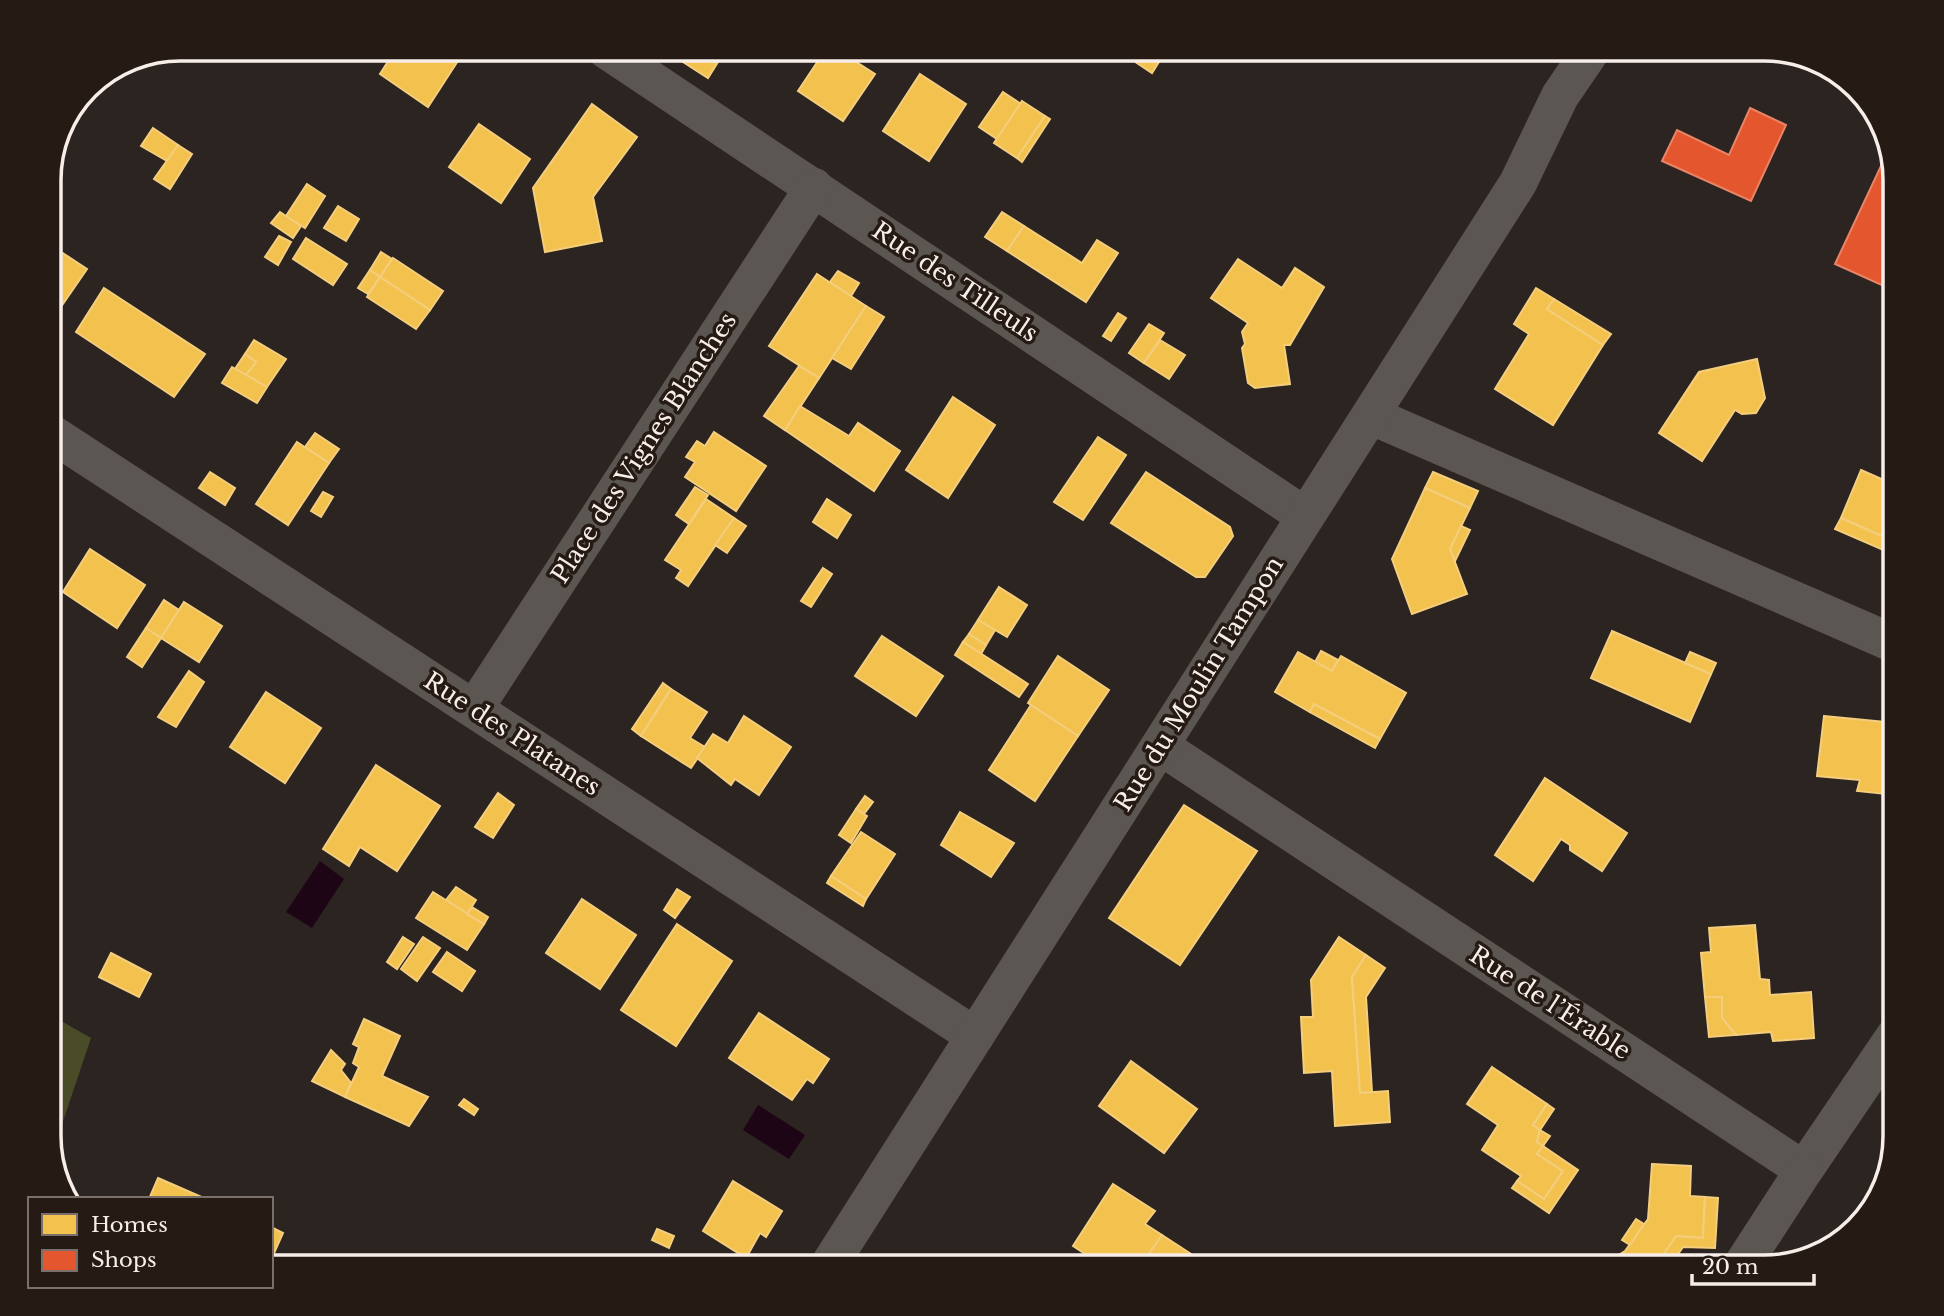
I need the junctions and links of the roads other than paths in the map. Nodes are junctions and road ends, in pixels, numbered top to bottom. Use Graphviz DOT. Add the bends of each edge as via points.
graph roads {
  1 [pos="623,61"];
  2 [pos="1558,61"];
  3 [pos="1584,61"];
  4 [pos="1560,96"];
  5 [pos="814,187"];
  6 [pos="1371,416"];
  7 [pos="62,440"];
  8 [pos="1305,516"];
  9 [pos="1883,638"];
  10 [pos="474,709"];
  11 [pos="1160,746"];
  12 [pos="975,1036"];
  13 [pos="1883,1054"];
  14 [pos="1804,1170"];
  15 [pos="836,1255"];
  16 [pos="1749,1255"];
  1 -- 5 [label="street, Rue des Tilleuls"];
  2 -- 4 [label="street, Rue du Moulin Tampon"];
  3 -- 4 [label="street, Rue du Moulin Tampon"];
  4 -- 6 [label="street, Rue du Moulin Tampon" via="1518,183"];
  5 -- 8 [label="street, Rue des Tilleuls"];
  5 -- 10 [label="street, Place des Vignes Blanches"];
  6 -- 8 [label="street, Rue du Moulin Tampon"];
  6 -- 9 [label="street"];
  7 -- 10 [label="street, Rue des Platanes"];
  8 -- 11 [label="street, Rue du Moulin Tampon"];
  10 -- 12 [label="street, Rue des Platanes"];
  11 -- 12 [label="street, Rue du Moulin Tampon"];
  11 -- 14 [label="street, Rue de l’Érable"];
  12 -- 15 [label="street, Rue du Moulin Tampon"];
  13 -- 14 [label="street"];
  14 -- 16 [label="street"];
}
